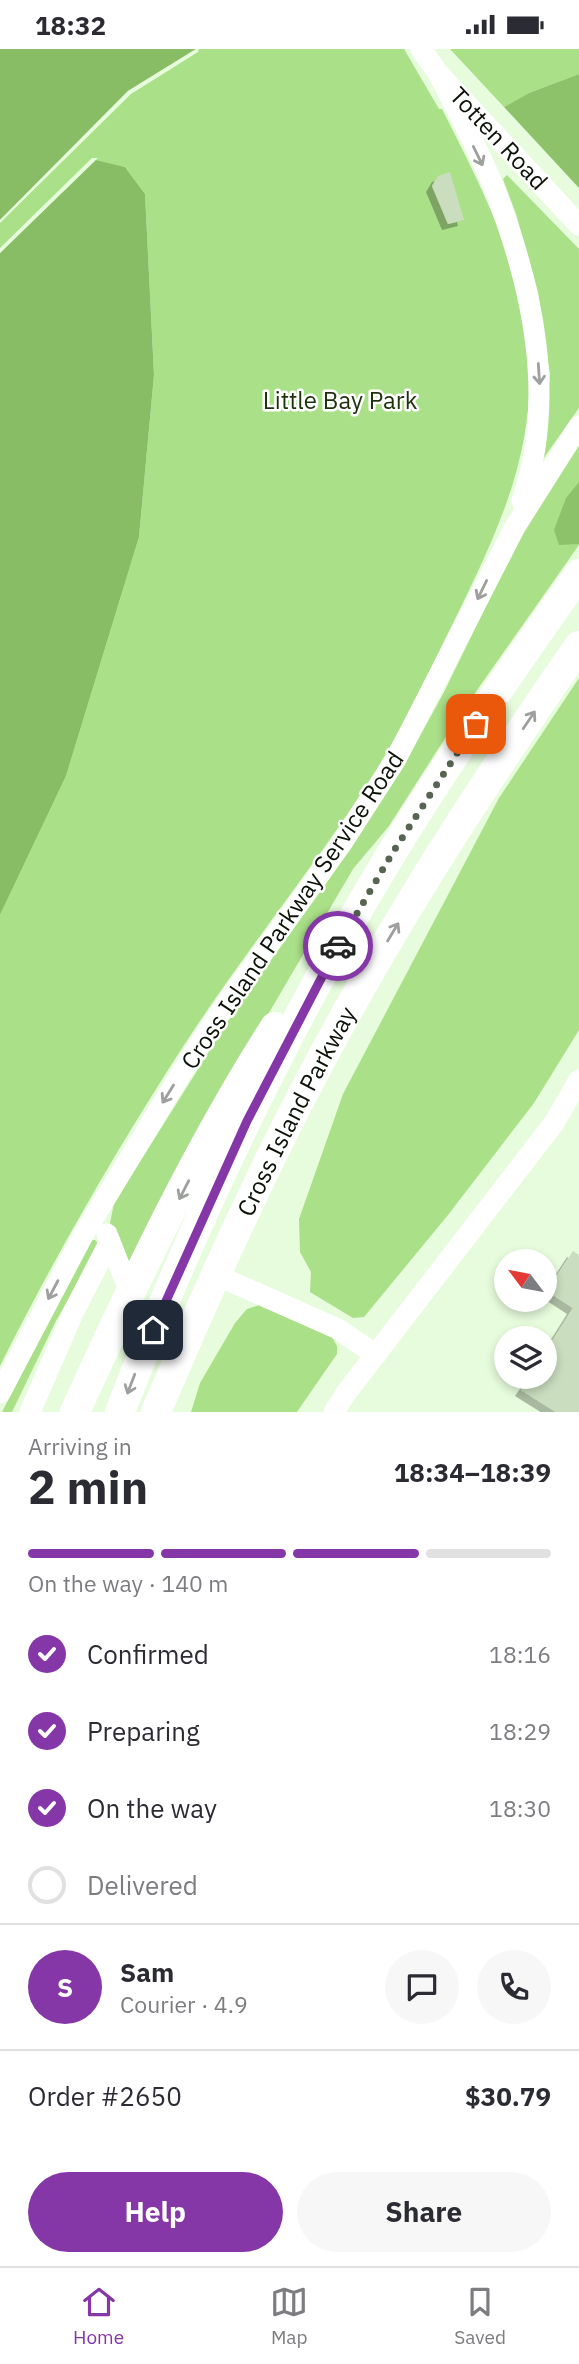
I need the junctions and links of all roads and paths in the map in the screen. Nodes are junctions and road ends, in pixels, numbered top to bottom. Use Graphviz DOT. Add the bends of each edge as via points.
graph roads {
  1 [pos="421,49"];
  2 [pos="438,73"];
  3 [pos="579,225"];
  4 [pos="579,426"];
  5 [pos="505,544"];
  6 [pos="579,574"];
  7 [pos="579,646"];
  8 [pos="413,820"];
  9 [pos="579,1080"];
  10 [pos="98,1209"];
  11 [pos="110,1241"];
  12 [pos="216,1275"];
  13 [pos="131,1295"];
  14 [pos="376,1355"];
  15 [pos="0,1393"];
  16 [pos="30,1412"];
  17 [pos="75,1412"];
  18 [pos="121,1412"];
  19 [pos="156,1412"];
  20 [pos="171,1412"];
  21 [pos="334,1412"];
  1 -- 2 [label="street, Totten Road"];
  2 -- 3 [label="street, Totten Road"];
  2 -- 5 [label="street, one-way" via="493,186 534,328 541,400 538,424 527,485"];
  4 -- 5 [label="street, Cross Island Parkway Service Road"];
  5 -- 10 [label="street, Cross Island Parkway Service Road, one-way" via="386,776 203,1038"];
  6 -- 8 [label="highway, Cross Island Parkway"];
  12 -- 7 [label="highway, Cross Island Parkway, one-way" via="263,1173 362,985 447,845"];
  8 -- 13 [label="highway, one-way" via="246,1074"];
  8 -- 18 [label="highway, Cross Island Parkway, one-way" via="316,984 247,1121 168,1294"];
  9 -- 14 [label="street" via="554,1123"];
  10 -- 11 [label="street"];
  10 -- 15 [label="street, Cross Island Parkway Service Road, one-way"];
  11 -- 13 [label="street"];
  11 -- 16 [label="street"];
  12 -- 14 [label="street" via="338,1329"];
  12 -- 19 [label="highway, Cross Island Parkway"];
  12 -- 20 [label="highway"];
  13 -- 17 [label="highway"];
  14 -- 21 [label="street"];
}
